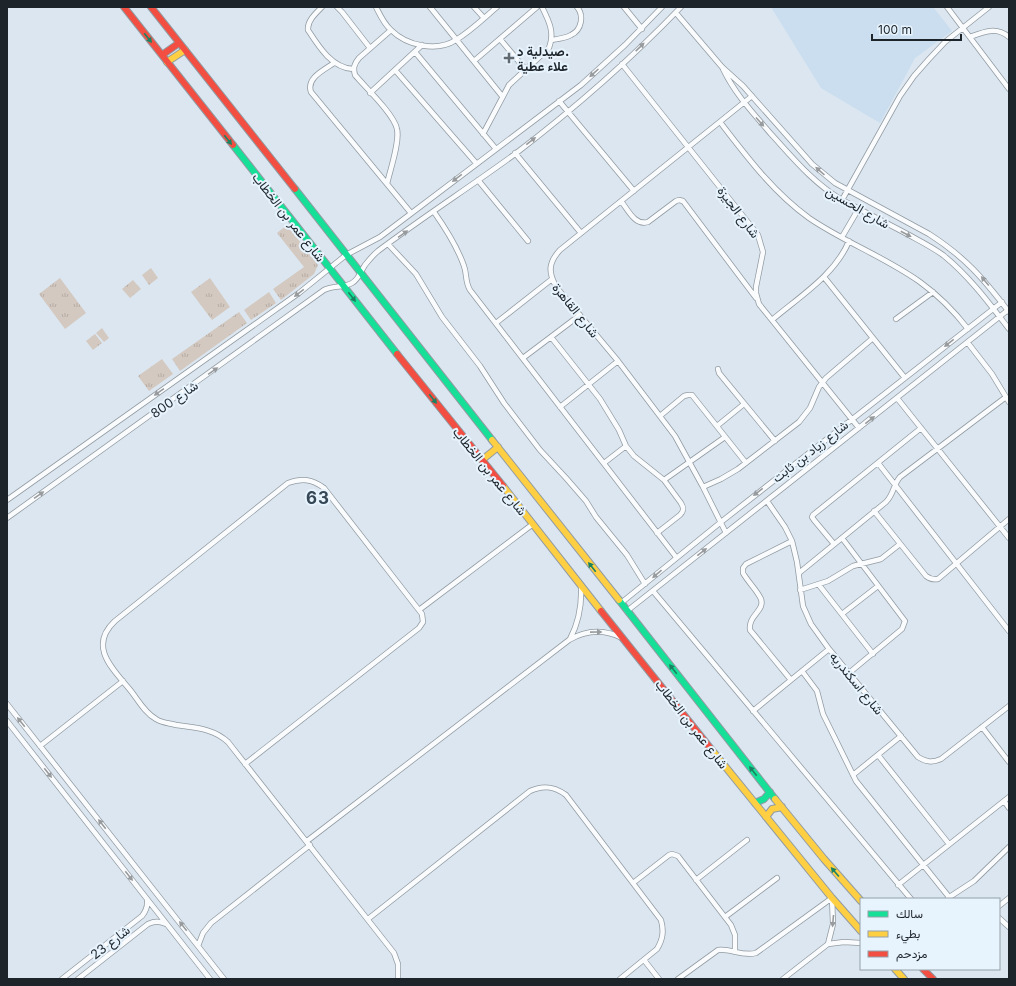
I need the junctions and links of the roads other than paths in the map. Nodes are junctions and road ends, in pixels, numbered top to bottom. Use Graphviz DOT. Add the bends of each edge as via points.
graph roads {
  1 [pos="124,7"];
  2 [pos="151,7"];
  3 [pos="322,7"];
  4 [pos="337,7"];
  5 [pos="376,7"];
  6 [pos="430,7"];
  7 [pos="474,7"];
  8 [pos="497,7"];
  9 [pos="537,7"];
  10 [pos="577,7"];
  11 [pos="624,7"];
  12 [pos="662,7"];
  13 [pos="681,7"];
  14 [pos="947,7"];
  15 [pos="989,7"];
  16 [pos="544,8"];
  17 [pos="676,13"];
  18 [pos="484,18"];
  19 [pos="963,28"];
  20 [pos="642,29"];
  21 [pos="391,30"];
  22 [pos="970,37"];
  23 [pos="1009,37"];
  24 [pos="500,38"];
  25 [pos="457,40"];
  26 [pos="552,40"];
  27 [pos="179,43"];
  28 [pos="422,45"];
  29 [pos="370,48"];
  30 [pos="185,50"];
  31 [pos="414,52"];
  32 [pos="162,55"];
  33 [pos="474,61"];
  34 [pos="167,62"];
  35 [pos="334,63"];
  36 [pos="622,64"];
  37 [pos="722,67"];
  38 [pos="353,69"];
  39 [pos="395,70"];
  40 [pos="526,70"];
  41 [pos="1009,89"];
  42 [pos="370,93"];
  43 [pos="502,96"];
  44 [pos="752,96"];
  45 [pos="559,101"];
  46 [pos="744,103"];
  47 [pos="568,112"];
  48 [pos="720,122"];
  49 [pos="483,134"];
  50 [pos="689,147"];
  51 [pos="496,149"];
  52 [pos="515,153"];
  53 [pos="476,164"];
  54 [pos="478,180"];
  55 [pos="387,184"];
  56 [pos="847,190"];
  57 [pos="634,191"];
  58 [pos="842,200"];
  59 [pos="621,201"];
  60 [pos="859,208"];
  61 [pos="434,212"];
  62 [pos="411,213"];
  63 [pos="581,233"];
  64 [pos="842,237"];
  65 [pos="375,240"];
  66 [pos="528,241"];
  67 [pos="850,241"];
  68 [pos="388,244"];
  69 [pos="381,248"];
  70 [pos="346,255"];
  71 [pos="330,269"];
  72 [pos="361,273"];
  73 [pos="824,277"];
  74 [pos="552,279"];
  75 [pos="344,286"];
  76 [pos="933,292"];
  77 [pos="757,299"];
  78 [pos="1002,302"];
  79 [pos="993,309"];
  80 [pos="1008,311"];
  81 [pos="580,315"];
  82 [pos="999,317"];
  83 [pos="896,319"];
  84 [pos="772,320"];
  85 [pos="496,323"];
  86 [pos="968,328"];
  87 [pos="1009,329"];
  88 [pos="551,337"];
  89 [pos="873,338"];
  90 [pos="968,343"];
  91 [pos="523,358"];
  92 [pos="618,361"];
  93 [pos="718,369"];
  94 [pos="905,378"];
  95 [pos="822,383"];
  96 [pos="589,385"];
  97 [pos="1006,397"];
  98 [pos="897,398"];
  99 [pos="1009,402"];
  100 [pos="744,404"];
  101 [pos="560,407"];
  102 [pos="660,416"];
  103 [pos="852,419"];
  104 [pos="717,426"];
  105 [pos="859,428"];
  106 [pos="921,428"];
  107 [pos="725,437"];
  108 [pos="775,441"];
  109 [pos="626,446"];
  110 [pos="498,447"];
  111 [pos="938,448"];
  112 [pos="482,460"];
  113 [pos="690,462"];
  114 [pos="604,463"];
  115 [pos="746,463"];
  116 [pos="878,463"];
  117 [pos="664,480"];
  118 [pos="895,485"];
  119 [pos="704,487"];
  120 [pos="7,500"];
  121 [pos="767,501"];
  122 [pos="874,511"];
  123 [pos="7,518"];
  124 [pos="1009,519"];
  125 [pos="721,522"];
  126 [pos="533,524"];
  127 [pos="1000,526"];
  128 [pos="726,532"];
  129 [pos="657,533"];
  130 [pos="842,538"];
  131 [pos="1009,538"];
  132 [pos="792,541"];
  133 [pos="834,544"];
  134 [pos="900,544"];
  135 [pos="676,557"];
  136 [pos="861,563"];
  137 [pos="956,563"];
  138 [pos="799,573"];
  139 [pos="581,584"];
  140 [pos="645,584"];
  141 [pos="819,585"];
  142 [pos="878,586"];
  143 [pos="800,590"];
  144 [pos="652,591"];
  145 [pos="621,603"];
  146 [pos="419,610"];
  147 [pos="627,611"];
  148 [pos="842,614"];
  149 [pos="1009,631"];
  150 [pos="624,638"];
  151 [pos="569,640"];
  152 [pos="829,649"];
  153 [pos="873,654"];
  154 [pos="802,671"];
  155 [pos="849,673"];
  156 [pos="791,680"];
  157 [pos="123,681"];
  158 [pos="7,704"];
  159 [pos="1009,706"];
  160 [pos="753,711"];
  161 [pos="7,721"];
  162 [pos="982,727"];
  163 [pos="901,736"];
  164 [pos="40,746"];
  165 [pos="878,755"];
  166 [pos="1009,762"];
  167 [pos="246,764"];
  168 [pos="852,776"];
  169 [pos="770,792"];
  170 [pos="1009,797"];
  171 [pos="1004,801"];
  172 [pos="755,803"];
  173 [pos="782,806"];
  174 [pos="1009,808"];
  175 [pos="766,816"];
  176 [pos="747,840"];
  177 [pos="308,843"];
  178 [pos="949,844"];
  179 [pos="1009,847"];
  180 [pos="923,865"];
  181 [pos="777,878"];
  182 [pos="696,880"];
  183 [pos="633,884"];
  184 [pos="898,885"];
  185 [pos="146,898"];
  186 [pos="832,898"];
  187 [pos="910,898"];
  188 [pos="948,898"];
  189 [pos="1009,898"];
  190 [pos="860,900"];
  191 [pos="1000,905"];
  192 [pos="725,917"];
  193 [pos="368,919"];
  194 [pos="1000,919"];
  195 [pos="166,924"];
  196 [pos="1009,927"];
  197 [pos="860,930"];
  198 [pos="860,943"];
  199 [pos="828,944"];
  200 [pos="198,946"];
  201 [pos="735,952"];
  202 [pos="644,960"];
  203 [pos="896,970"];
  204 [pos="924,970"];
  205 [pos="62,979"];
  206 [pos="78,979"];
  207 [pos="210,979"];
  208 [pos="224,979"];
  209 [pos="398,979"];
  210 [pos="620,979"];
  211 [pos="659,979"];
  212 [pos="678,979"];
  213 [pos="783,979"];
  214 [pos="904,979"];
  215 [pos="933,979"];
  1 -- 32 [label="street, شارع عمر بن الخطاب, one-way"];
  2 -- 27 [label="street, شارع عمر بن الخطاب"];
  3 -- 35 [label="street" via="309,23 308,30"];
  4 -- 29 [label="street"];
  5 -- 21 [label="street"];
  6 -- 25 [label="street"];
  7 -- 18 [label="street"];
  8 -- 18 [label="street"];
  9 -- 24 [label="street"];
  10 -- 26 [label="street" via="581,14 578,29 571,35"];
  11 -- 20 [label="street"];
  12 -- 20 [label="street, شارع 800"];
  13 -- 17 [label="street"];
  14 -- 19 [label="street"];
  15 -- 19 [label="street"];
  16 -- 26 [label="street"];
  36 -- 17 [label="street, one-way"];
  17 -- 37 [label="street, شارع الحسين"];
  18 -- 25 [label="street"];
  19 -- 22 [label="street"];
  19 -- 56 [label="street" via="914,76"];
  20 -- 45 [label="street, شارع 800, one-way"];
  21 -- 28 [label="street" via="401,38"];
  21 -- 29 [label="street"];
  22 -- 23 [label="street" via="991,30"];
  22 -- 41 [label="street"];
  24 -- 33 [label="street"];
  24 -- 40 [label="street"];
  25 -- 28 [label="street" via="434,46"];
  25 -- 33 [label="street"];
  26 -- 40 [label="street" via="549,48"];
  27 -- 30 [label="street, شارع عمر بن الخطاب"];
  27 -- 32 [label="street"];
  28 -- 31 [label="street"];
  29 -- 38 [label="street" via="355,63"];
  30 -- 34 [label="street"];
  30 -- 70 [label="street, شارع عمر بن الخطاب"];
  31 -- 39 [label="street"];
  31 -- 49 [label="street"];
  32 -- 34 [label="street, شارع عمر بن الخطاب"];
  33 -- 43 [label="street"];
  34 -- 71 [label="street, شارع عمر بن الخطاب, one-way"];
  35 -- 38 [label="street" via="346,69"];
  35 -- 55 [label="street" via="313,79 310,83 311,92"];
  36 -- 47 [label="street"];
  36 -- 50 [label="street, شارع الجيزة"];
  37 -- 44 [label="street, شارع الحسين"];
  37 -- 46 [label="street, شارع الحسين"];
  38 -- 42 [label="street"];
  39 -- 42 [label="street"];
  39 -- 53 [label="street"];
  40 -- 43 [label="street" via="509,85"];
  42 -- 55 [label="street" via="392,118 397,128"];
  43 -- 49 [label="street"];
  44 -- 46 [label="street, شارع القاهرة"];
  56 -- 44 [label="street, شارع الحسين, one-way" via="834,183 812,164"];
  45 -- 47 [label="street"];
  45 -- 51 [label="street, شارع 800"];
  46 -- 48 [label="street, شارع القاهرة"];
  46 -- 58 [label="street, شارع الحسين, one-way" via="802,168"];
  52 -- 47 [label="street, one-way"];
  47 -- 57 [label="street"];
  48 -- 50 [label="street, شارع القاهرة"];
  48 -- 64 [label="street" via="757,170 779,193 810,218"];
  49 -- 51 [label="street"];
  50 -- 57 [label="street, شارع القاهرة"];
  50 -- 77 [label="street, شارع الجيزة" via="758,235 763,252 756,287"];
  51 -- 53 [label="street, شارع 800"];
  52 -- 54 [label="street"];
  52 -- 63 [label="street"];
  53 -- 62 [label="street, شارع 800, one-way"];
  54 -- 61 [label="street"];
  54 -- 66 [label="street"];
  55 -- 62 [label="street"];
  56 -- 58 [label="street"];
  78 -- 56 [label="street, شارع الحسين, one-way" via="981,276 943,243"];
  57 -- 59 [label="street, شارع القاهرة"];
  58 -- 60 [label="street, شارع الحسين"];
  59 -- 63 [label="street, شارع القاهرة"];
  59 -- 77 [label="street" via="637,221 644,223 676,202 683,201"];
  60 -- 64 [label="street"];
  60 -- 79 [label="street, شارع الحسين, one-way" via="941,254 968,278"];
  68 -- 61 [label="street, one-way"];
  61 -- 85 [label="street" via="449,233 460,256 468,287"];
  62 -- 65 [label="street, شارع 800"];
  63 -- 74 [label="street, شارع القاهرة" via="555,256 551,263"];
  64 -- 67 [label="street"];
  65 -- 69 [label="street"];
  65 -- 70 [label="street, شارع 800"];
  67 -- 73 [label="street" via="837,263"];
  67 -- 76 [label="street" via="908,274"];
  68 -- 69 [label="street"];
  68 -- 140 [label="street" via="416,274 442,317 480,366 504,403 540,450 586,501 627,555"];
  69 -- 72 [label="street"];
  70 -- 71 [label="street, شارع 800"];
  70 -- 72 [label="street, شارع عمر بن الخطاب"];
  71 -- 75 [label="street, شارع عمر بن الخطاب"];
  71 -- 120 [label="street, شارع 800, one-way"];
  72 -- 75 [label="street" via="352,283"];
  72 -- 110 [label="street, شارع عمر بن الخطاب"];
  73 -- 84 [label="street"];
  73 -- 89 [label="street"];
  74 -- 81 [label="street, شارع القاهرة"];
  74 -- 85 [label="street"];
  75 -- 112 [label="street, شارع عمر بن الخطاب, one-way"];
  123 -- 75 [label="street, شارع 800, one-way" via="319,294 329,288"];
  76 -- 83 [label="street"];
  76 -- 86 [label="street"];
  77 -- 84 [label="street"];
  78 -- 79 [label="street, شارع زياد بن ثابت"];
  78 -- 80 [label="street, شارع الحسين"];
  79 -- 82 [label="street, شارع الحسين"];
  79 -- 86 [label="street, شارع زياد بن ثابت"];
  80 -- 82 [label="street, شارع زياد بن ثابت"];
  81 -- 88 [label="street"];
  81 -- 92 [label="street, شارع القاهرة"];
  82 -- 87 [label="street, شارع الحسين"];
  82 -- 90 [label="street, شارع زياد بن ثابت"];
  84 -- 95 [label="street"];
  85 -- 91 [label="street"];
  86 -- 94 [label="street, شارع زياد بن ثابت, one-way"];
  88 -- 91 [label="street"];
  88 -- 96 [label="street"];
  89 -- 94 [label="street"];
  89 -- 95 [label="street"];
  90 -- 97 [label="street"];
  90 -- 98 [label="street, شارع زياد بن ثابت"];
  91 -- 101 [label="street"];
  92 -- 96 [label="street"];
  92 -- 102 [label="street, شارع القاهرة"];
  93 -- 100 [label="street" via="718,373"];
  94 -- 103 [label="street, شارع زياد بن ثابت"];
  95 -- 103 [label="street"];
  95 -- 108 [label="street" via="804,417"];
  96 -- 101 [label="street"];
  96 -- 109 [label="street" via="619,430"];
  97 -- 99 [label="street"];
  97 -- 111 [label="street"];
  105 -- 98 [label="street, شارع زياد بن ثابت, one-way"];
  98 -- 106 [label="street"];
  100 -- 104 [label="street"];
  100 -- 108 [label="street"];
  101 -- 114 [label="street"];
  102 -- 104 [label="street" via="688,394 695,398"];
  102 -- 113 [label="street, شارع القاهرة"];
  103 -- 105 [label="street"];
  103 -- 125 [label="street, شارع زياد بن ثابت, one-way"];
  104 -- 107 [label="street"];
  105 -- 121 [label="street, شارع زياد بن ثابت"];
  106 -- 111 [label="street"];
  106 -- 116 [label="street"];
  107 -- 113 [label="street"];
  107 -- 115 [label="street"];
  108 -- 115 [label="street"];
  109 -- 114 [label="street"];
  109 -- 117 [label="street" via="634,456"];
  110 -- 112 [label="street"];
  145 -- 110 [label="street, شارع عمر بن الخطاب, one-way"];
  111 -- 118 [label="street" via="900,477"];
  111 -- 127 [label="street"];
  112 -- 126 [label="street, شارع عمر بن الخطاب"];
  113 -- 117 [label="street"];
  113 -- 119 [label="street, شارع القاهرة"];
  114 -- 129 [label="street"];
  115 -- 119 [label="street"];
  116 -- 118 [label="street"];
  116 -- 133 [label="street" via="813,515 814,520"];
  117 -- 129 [label="street" via="682,503 683,511"];
  118 -- 122 [label="street" via="890,497"];
  118 -- 137 [label="street"];
  119 -- 125 [label="street, شارع القاهرة"];
  121 -- 128 [label="street, شارع زياد بن ثابت"];
  121 -- 132 [label="street, شارع اسكندريه"];
  122 -- 130 [label="street"];
  122 -- 134 [label="street"];
  124 -- 127 [label="street"];
  125 -- 128 [label="street, شارع القاهرة"];
  125 -- 135 [label="street, شارع زياد بن ثابت"];
  126 -- 139 [label="street, شارع عمر بن الخطاب"];
  126 -- 146 [label="street"];
  127 -- 131 [label="street"];
  127 -- 137 [label="street"];
  144 -- 128 [label="street, شارع زياد بن ثابت, one-way"];
  129 -- 135 [label="street"];
  130 -- 133 [label="street"];
  130 -- 136 [label="street"];
  132 -- 138 [label="street, شارع اسكندريه"];
  132 -- 156 [label="street" via="746,564 743,568 743,573 761,598 762,604 751,619 750,630"];
  133 -- 138 [label="street"];
  134 -- 136 [label="street" via="881,559"];
  134 -- 137 [label="street" via="929,579 938,579"];
  135 -- 140 [label="street, شارع زياد بن ثابت, one-way"];
  136 -- 141 [label="street"];
  136 -- 142 [label="street"];
  137 -- 149 [label="street"];
  138 -- 143 [label="street, شارع اسكندريه"];
  139 -- 150 [label="street, شارع عمر بن الخطاب"];
  139 -- 151 [label="street" via="580,614"];
  140 -- 145 [label="street, شارع زياد بن ثابت"];
  141 -- 143 [label="street"];
  141 -- 148 [label="street"];
  142 -- 148 [label="street"];
  142 -- 153 [label="street" via="905,621 902,629"];
  143 -- 152 [label="street, شارع اسكندريه" via="806,615"];
  144 -- 147 [label="street, شارع زياد بن ثابت"];
  144 -- 160 [label="street"];
  145 -- 147 [label="street, شارع عمر بن الخطاب"];
  146 -- 157 [label="street" via="324,488 310,480 295,480 109,626 102,647 107,661"];
  146 -- 167 [label="street" via="423,622 419,628"];
  169 -- 147 [label="street, شارع عمر بن الخطاب, one-way"];
  148 -- 153 [label="street"];
  151 -- 150 [label="street, one-way" via="582,634 599,632 608,632"];
  150 -- 172 [label="street, شارع عمر بن الخطاب"];
  151 -- 177 [label="street"];
  152 -- 154 [label="street"];
  152 -- 155 [label="street, شارع اسكندريه"];
  153 -- 155 [label="street"];
  154 -- 156 [label="street"];
  154 -- 168 [label="street" via="817,691 823,714"];
  155 -- 163 [label="street, شارع اسكندريه"];
  156 -- 160 [label="street"];
  157 -- 164 [label="street"];
  157 -- 167 [label="street" via="156,719 217,734 228,742"];
  164 -- 158 [label="street, one-way"];
  159 -- 162 [label="street, شارع اسكندريه"];
  160 -- 184 [label="street"];
  161 -- 185 [label="street, one-way"];
  162 -- 163 [label="street, شارع اسكندريه" via="935,761 918,757"];
  162 -- 166 [label="street"];
  163 -- 165 [label="street"];
  200 -- 164 [label="street, one-way"];
  165 -- 168 [label="street"];
  165 -- 178 [label="street"];
  167 -- 177 [label="street"];
  168 -- 180 [label="street"];
  169 -- 172 [label="street" via="764,799"];
  169 -- 173 [label="street, شارع عمر بن الخطاب"];
  170 -- 171 [label="street"];
  171 -- 174 [label="street"];
  171 -- 178 [label="street"];
  172 -- 175 [label="street, شارع عمر بن الخطاب"];
  173 -- 175 [label="street" via="772,809"];
  190 -- 173 [label="street, شارع عمر بن الخطاب, one-way"];
  175 -- 186 [label="street, شارع عمر بن الخطاب"];
  176 -- 182 [label="street"];
  177 -- 193 [label="street"];
  177 -- 200 [label="street" via="211,923"];
  178 -- 180 [label="street"];
  179 -- 188 [label="street" via="974,881"];
  180 -- 184 [label="street"];
  180 -- 188 [label="street"];
  181 -- 192 [label="street"];
  182 -- 183 [label="street" via="678,856 672,854"];
  182 -- 192 [label="street"];
  183 -- 193 [label="street" via="566,795 556,789 544,787 530,791"];
  183 -- 202 [label="street" via="663,926 660,944"];
  184 -- 187 [label="street"];
  185 -- 195 [label="street"];
  185 -- 205 [label="street, شارع 23" via="148,905 142,916"];
  186 -- 197 [label="street, شارع عمر بن الخطاب"];
  186 -- 199 [label="street, one-way" via="833,924"];
  186 -- 201 [label="street" via="756,953"];
  189 -- 191 [label="street"];
  192 -- 201 [label="street" via="734,932"];
  193 -- 209 [label="street" via="394,953 398,964"];
  194 -- 196 [label="street"];
  195 -- 206 [label="street, شارع 23" via="148,924"];
  195 -- 207 [label="street"];
  198 -- 199 [label="street"];
  199 -- 213 [label="street"];
  200 -- 208 [label="street"];
  201 -- 212 [label="street" via="720,949 715,951"];
  202 -- 210 [label="street"];
  202 -- 211 [label="street"];
  203 -- 214 [label="street"];
  204 -- 215 [label="street"];
}
